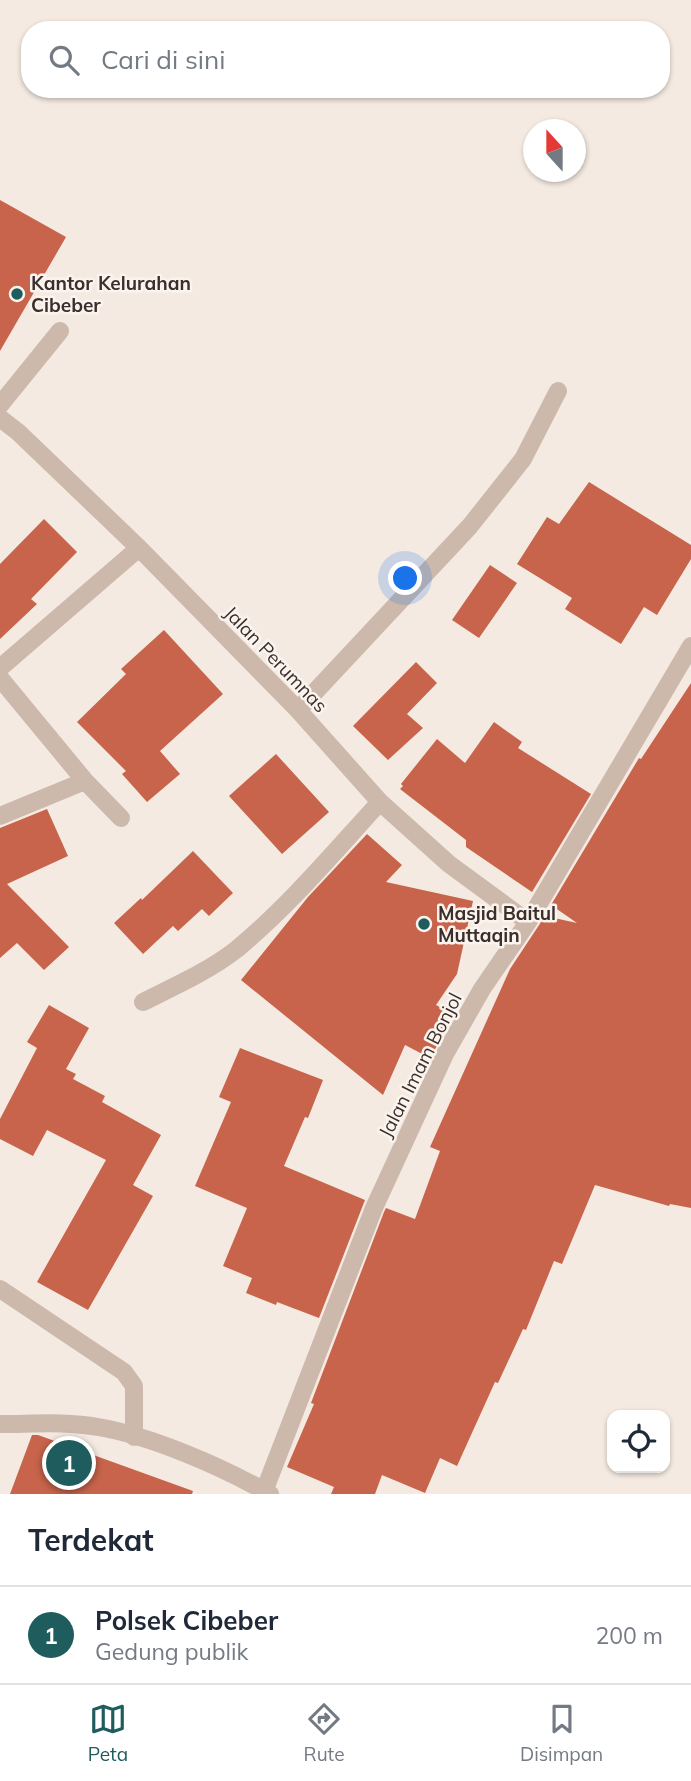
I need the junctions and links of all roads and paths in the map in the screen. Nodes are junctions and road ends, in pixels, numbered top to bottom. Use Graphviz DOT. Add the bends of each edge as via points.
graph roads {
  1 [pos="60,331"];
  2 [pos="558,391"];
  3 [pos="0,405"];
  4 [pos="0,418"];
  5 [pos="139,548"];
  6 [pos="691,646"];
  7 [pos="0,668"];
  8 [pos="0,678"];
  9 [pos="298,710"];
  10 [pos="85,781"];
  11 [pos="380,802"];
  12 [pos="0,816"];
  13 [pos="121,818"];
  14 [pos="527,922"];
  15 [pos="143,1002"];
  16 [pos="0,1289"];
  17 [pos="0,1424"];
  18 [pos="134,1437"];
  19 [pos="266,1493"];
  1 -- 3 [label="street"];
  2 -- 9 [label="street" via="523,459 470,526"];
  4 -- 5 [label="street, Jalan Perumnas"];
  5 -- 7 [label="street"];
  5 -- 9 [label="street, Jalan Perumnas"];
  6 -- 14 [label="street, Jalan Imam Bonjol"];
  8 -- 10 [label="street"];
  9 -- 11 [label="street, Jalan Perumnas"];
  10 -- 12 [label="street"];
  10 -- 13 [label="street"];
  11 -- 14 [label="street, Jalan Perumnas" via="449,864"];
  11 -- 15 [label="street" via="282,908 235,950"];
  14 -- 19 [label="street, Jalan Imam Bonjol" via="445,1054 374,1208"];
  16 -- 18 [label="street" via="124,1372 134,1386"];
  17 -- 18 [label="street" via="98,1427"];
  18 -- 19 [label="street" via="207,1463"];
}
